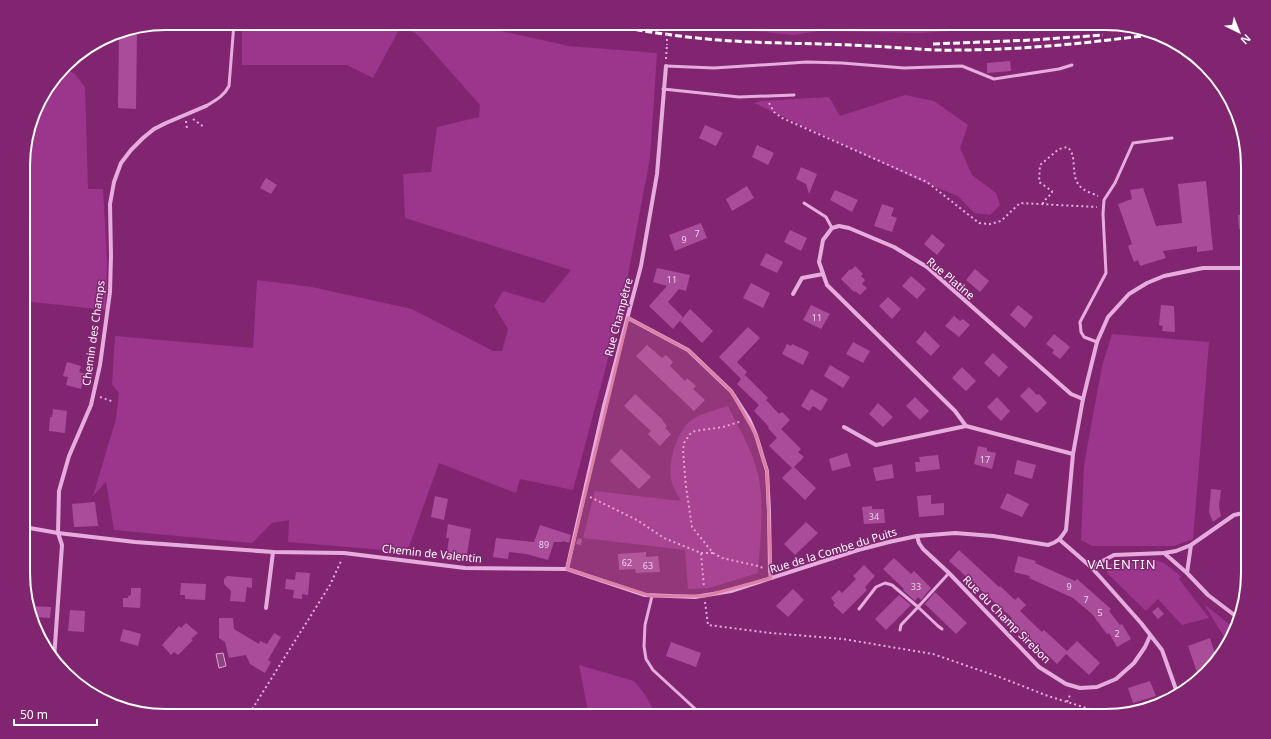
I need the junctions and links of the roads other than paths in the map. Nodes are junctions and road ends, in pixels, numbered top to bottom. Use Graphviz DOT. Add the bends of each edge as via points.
graph roads {
  1 [pos="233,30"];
  2 [pos="1072,65"];
  3 [pos="666,66"];
  4 [pos="664,89"];
  5 [pos="794,95"];
  6 [pos="206,106"];
  7 [pos="1172,138"];
  8 [pos="804,203"];
  9 [pos="832,228"];
  10 [pos="1241,268"];
  11 [pos="823,274"];
  12 [pos="793,294"];
  13 [pos="628,318"];
  14 [pos="1097,342"];
  15 [pos="1083,399"];
  16 [pos="966,426"];
  17 [pos="844,427"];
  18 [pos="1073,454"];
  19 [pos="1241,514"];
  20 [pos="30,528"];
  21 [pos="58,533"];
  22 [pos="917,536"];
  23 [pos="1060,540"];
  24 [pos="1191,545"];
  25 [pos="273,552"];
  26 [pos="1164,553"];
  27 [pos="1091,567"];
  28 [pos="567,568"];
  29 [pos="949,573"];
  30 [pos="1187,573"];
  31 [pos="771,578"];
  32 [pos="652,596"];
  33 [pos="918,607"];
  34 [pos="266,608"];
  35 [pos="859,609"];
  36 [pos="1234,614"];
  37 [pos="942,629"];
  38 [pos="900,630"];
  39 [pos="1150,636"];
  40 [pos="55,651"];
  41 [pos="1176,689"];
  42 [pos="695,709"];
  1 -- 6 [label="lane" via="229,86 219,99"];
  2 -- 3 [label="lane" via="994,79 962,66 904,68 807,62 714,68"];
  3 -- 4 [label="street, Rue Champêtre"];
  4 -- 5 [label="lane" via="739,97"];
  4 -- 13 [label="street, Rue Champêtre" via="657,174 641,266"];
  6 -- 21 [label="street, Chemin des Champs" via="154,129 143,138 131,150 114,182 110,204 110,292 100,365 92,405 69,456 59,492"];
  7 -- 14 [label="lane" via="1133,143 1115,183 1104,200 1106,273 1080,322 1084,337"];
  8 -- 9 [label="lane" via="826,216"];
  9 -- 11 [label="street" via="823,240 819,262"];
  9 -- 15 [label="street, Rue Platine" via="848,228 894,248 927,267 1071,394"];
  10 -- 14 [label="street" via="1203,268 1164,276 1148,283 1129,294 1116,307 1108,317"];
  11 -- 12 [label="street" via="802,278"];
  11 -- 16 [label="street" via="826,285 955,411"];
  13 -- 28 [label="street, Rue Champêtre" via="604,406"];
  13 -- 31 [label="street" via="688,350 731,390 749,419 767,471"];
  14 -- 15 [label="street"];
  15 -- 18 [label="street"];
  16 -- 17 [label="street" via="876,445"];
  16 -- 18 [label="street"];
  18 -- 23 [label="street" via="1066,530"];
  19 -- 24 [label="street" via="1234,515"];
  20 -- 21 [label="street, Chemin de Valentin"];
  21 -- 25 [label="street, Chemin de Valentin" via="135,542"];
  21 -- 40 [label="street" via="62,545"];
  22 -- 23 [label="street, Rue de la Combe du Puits" via="955,533 1048,545"];
  22 -- 29 [label="street, Rue du Champ Sirebon" via="923,549"];
  22 -- 31 [label="street, Rue de la Combe du Puits" via="858,550"];
  23 -- 27 [label="street"];
  24 -- 26 [label="street"];
  24 -- 30 [label="street"];
  25 -- 28 [label="street, Chemin de Valentin" via="344,553 465,568"];
  25 -- 34 [label="street"];
  26 -- 27 [label="street" via="1114,555"];
  26 -- 30 [label="street"];
  27 -- 39 [label="street"];
  28 -- 32 [label="street, Rue de la Combe du Puits"];
  29 -- 33 [label="lane"];
  29 -- 39 [label="street, Rue du Champ Sirebon" via="1039,667 1066,684 1080,688 1097,687 1116,679 1134,663"];
  30 -- 36 [label="street" via="1208,595"];
  31 -- 32 [label="street, Rue de la Combe du Puits" via="731,591 705,596"];
  32 -- 42 [label="lane" via="645,625 646,659 653,670"];
  33 -- 35 [label="lane" via="892,585 885,583 876,587"];
  33 -- 37 [label="lane"];
  33 -- 38 [label="lane" via="901,625"];
  39 -- 41 [label="street" via="1162,650"];
}
